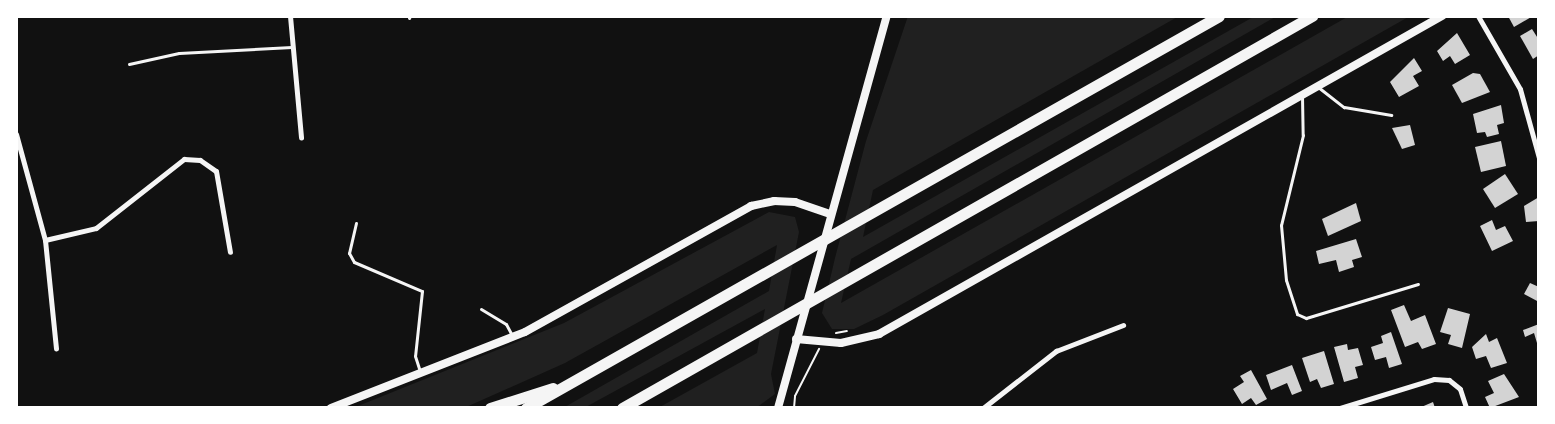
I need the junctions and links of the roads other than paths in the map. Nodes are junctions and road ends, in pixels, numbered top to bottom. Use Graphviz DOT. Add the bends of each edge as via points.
graph roads {
  1 [pos="290,16"];
  2 [pos="887,16"];
  3 [pos="1220,16"];
  4 [pos="1312,16"];
  5 [pos="1442,16"];
  6 [pos="1478,16"];
  7 [pos="293,47"];
  8 [pos="129,64"];
  9 [pos="1318,87"];
  10 [pos="1302,96"];
  11 [pos="1391,115"];
  12 [pos="16,134"];
  13 [pos="301,138"];
  14 [pos="1539,158"];
  15 [pos="830,214"];
  16 [pos="356,223"];
  17 [pos="45,240"];
  18 [pos="230,252"];
  19 [pos="1418,284"];
  20 [pos="481,309"];
  21 [pos="1123,326"];
  22 [pos="513,338"];
  23 [pos="796,339"];
  24 [pos="56,348"];
  25 [pos="420,374"];
  26 [pos="566,385"];
  27 [pos="331,408"];
  28 [pos="490,408"];
  29 [pos="526,408"];
  30 [pos="622,408"];
  31 [pos="778,408"];
  32 [pos="983,408"];
  33 [pos="1340,408"];
  34 [pos="1466,408"];
  1 -- 7 [label="street"];
  2 -- 15 [label="street"];
  3 -- 26 [label="highway"];
  4 -- 30 [label="highway"];
  5 -- 9 [label="street"];
  6 -- 14 [label="street" via="1520,89"];
  7 -- 8 [label="lane" via="179,53"];
  7 -- 13 [label="street"];
  9 -- 10 [label="street"];
  9 -- 11 [label="lane" via="1344,106"];
  10 -- 19 [label="lane" via="1302,136 1281,225 1286,280 1297,314 1306,318"];
  10 -- 23 [label="street" via="879,334 840,343"];
  12 -- 17 [label="street"];
  15 -- 22 [label="street" via="795,202 774,201 751,206"];
  15 -- 23 [label="street"];
  16 -- 25 [label="lane" via="349,253 354,262 422,291 415,356"];
  17 -- 18 [label="street" via="96,228 184,159 216,171"];
  17 -- 24 [label="street"];
  20 -- 22 [label="lane" via="506,324"];
  21 -- 32 [label="street" via="1056,350"];
  22 -- 25 [label="street"];
  23 -- 31 [label="street"];
  25 -- 27 [label="street"];
  26 -- 28 [label="highway"];
  26 -- 29 [label="highway"];
  33 -- 34 [label="street" via="1434,379 1449,380 1460,389"];
}
